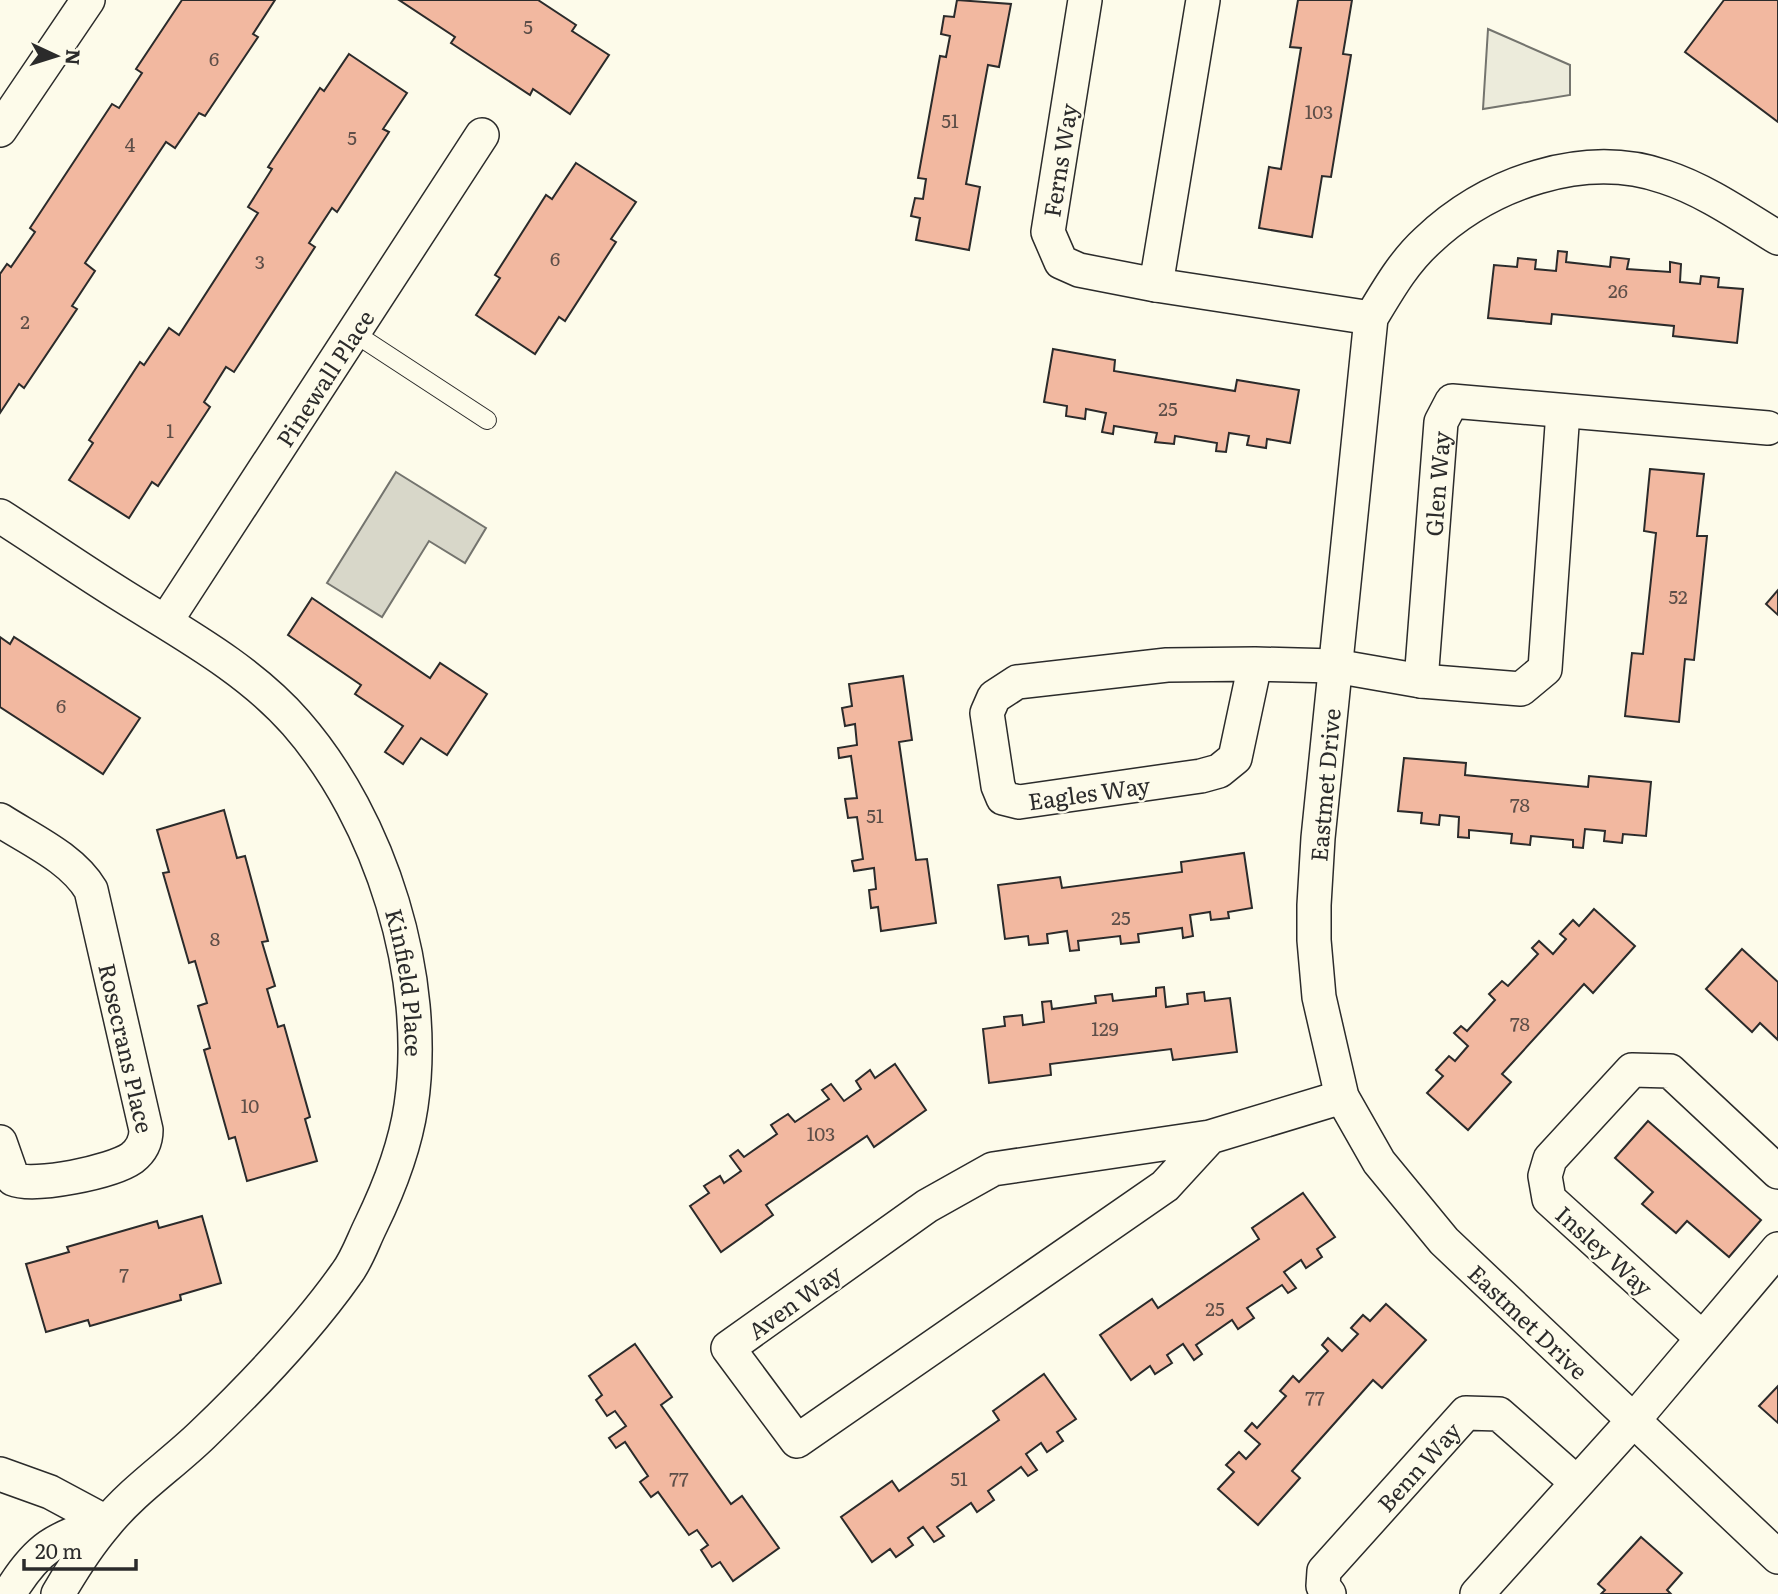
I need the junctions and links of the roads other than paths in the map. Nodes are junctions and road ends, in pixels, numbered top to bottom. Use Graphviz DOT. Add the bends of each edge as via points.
graph roads {
  1 [pos="88,0"];
  2 [pos="1085,0"];
  3 [pos="1203,0"];
  4 [pos="0,130"];
  5 [pos="482,135"];
  6 [pos="1778,238"];
  7 [pos="1156,285"];
  8 [pos="1371,318"];
  9 [pos="354,333"];
  10 [pos="1563,411"];
  11 [pos="486,420"];
  12 [pos="1768,428"];
  13 [pos="0,516"];
  14 [pos="166,621"];
  15 [pos="1255,664"];
  16 [pos="1335,666"];
  17 [pos="1421,681"];
  18 [pos="0,820"];
  19 [pos="1342,1097"];
  20 [pos="1210,1137"];
  21 [pos="0,1142"];
  22 [pos="1778,1172"];
  23 [pos="1778,1249"];
  24 [pos="1701,1337"];
  25 [pos="1632,1422"];
  26 [pos="0,1474"];
  27 [pos="1576,1482"];
  28 [pos="106,1522"];
  29 [pos="1778,1557"];
  30 [pos="9,1594"];
  31 [pos="58,1594"];
  32 [pos="1329,1594"];
  33 [pos="1477,1594"];
  1 -- 4 [label="street"];
  2 -- 7 [label="street, Ferns Way" via="1048,232 1060,262"];
  3 -- 7 [label="street"];
  5 -- 9 [label="street, Pinewall Place"];
  6 -- 8 [label="street, Eastmet Drive" via="1704,194 1665,177 1611,168 1558,171 1504,190 1428,240 1399,271"];
  7 -- 8 [label="street, Ferns Way"];
  8 -- 16 [label="street, Eastmet Drive"];
  9 -- 11 [label="lane"];
  9 -- 14 [label="street, Pinewall Place"];
  10 -- 12 [label="street, Glen Way"];
  10 -- 17 [label="street" via="1545,669 1521,689"];
  10 -- 17 [label="street, Glen Way" via="1452,401 1441,422"];
  13 -- 14 [label="street, Kinfield Place"];
  14 -- 28 [label="street, Kinfield Place" via="258,686 296,722 327,763 360,823 402,933 414,1053 411,1105 384,1199 348,1272 286,1349 203,1434"];
  15 -- 15 [label="street, Eagles Way" via="1167,664 1017,682 994,697 987,713 1003,798 1019,802 1220,771 1235,758"];
  15 -- 16 [label="street, Eagles Way"];
  16 -- 17 [label="street"];
  16 -- 19 [label="street, Eastmet Drive" via="1318,838 1314,940 1319,997"];
  18 -- 21 [label="street, Rosecrans Place" via="62,860 91,890 146,1130 141,1149 124,1163 41,1183 13,1179"];
  19 -- 20 [label="street, Aven Way"];
  19 -- 25 [label="street, Eastmet Drive" via="1379,1162 1444,1241"];
  20 -- 20 [label="street, Aven Way" via="993,1169 927,1206 728,1348 797,1441 1166,1186"];
  22 -- 24 [label="street, Insley Way" via="1671,1071 1650,1068 1632,1070 1550,1159 1545,1176 1549,1199"];
  23 -- 24 [label="street"];
  24 -- 25 [label="street"];
  25 -- 27 [label="street"];
  25 -- 29 [label="street, Eastmet Drive"];
  26 -- 28 [label="street" via="50,1492"];
  27 -- 32 [label="street, Benn Way" via="1499,1413 1466,1413 1324,1571 1323,1586"];
  27 -- 33 [label="street"];
  28 -- 30 [label="street, Kinfield Place" via="61,1537 32,1560"];
  28 -- 31 [label="street, Kinfield Place"];
}
